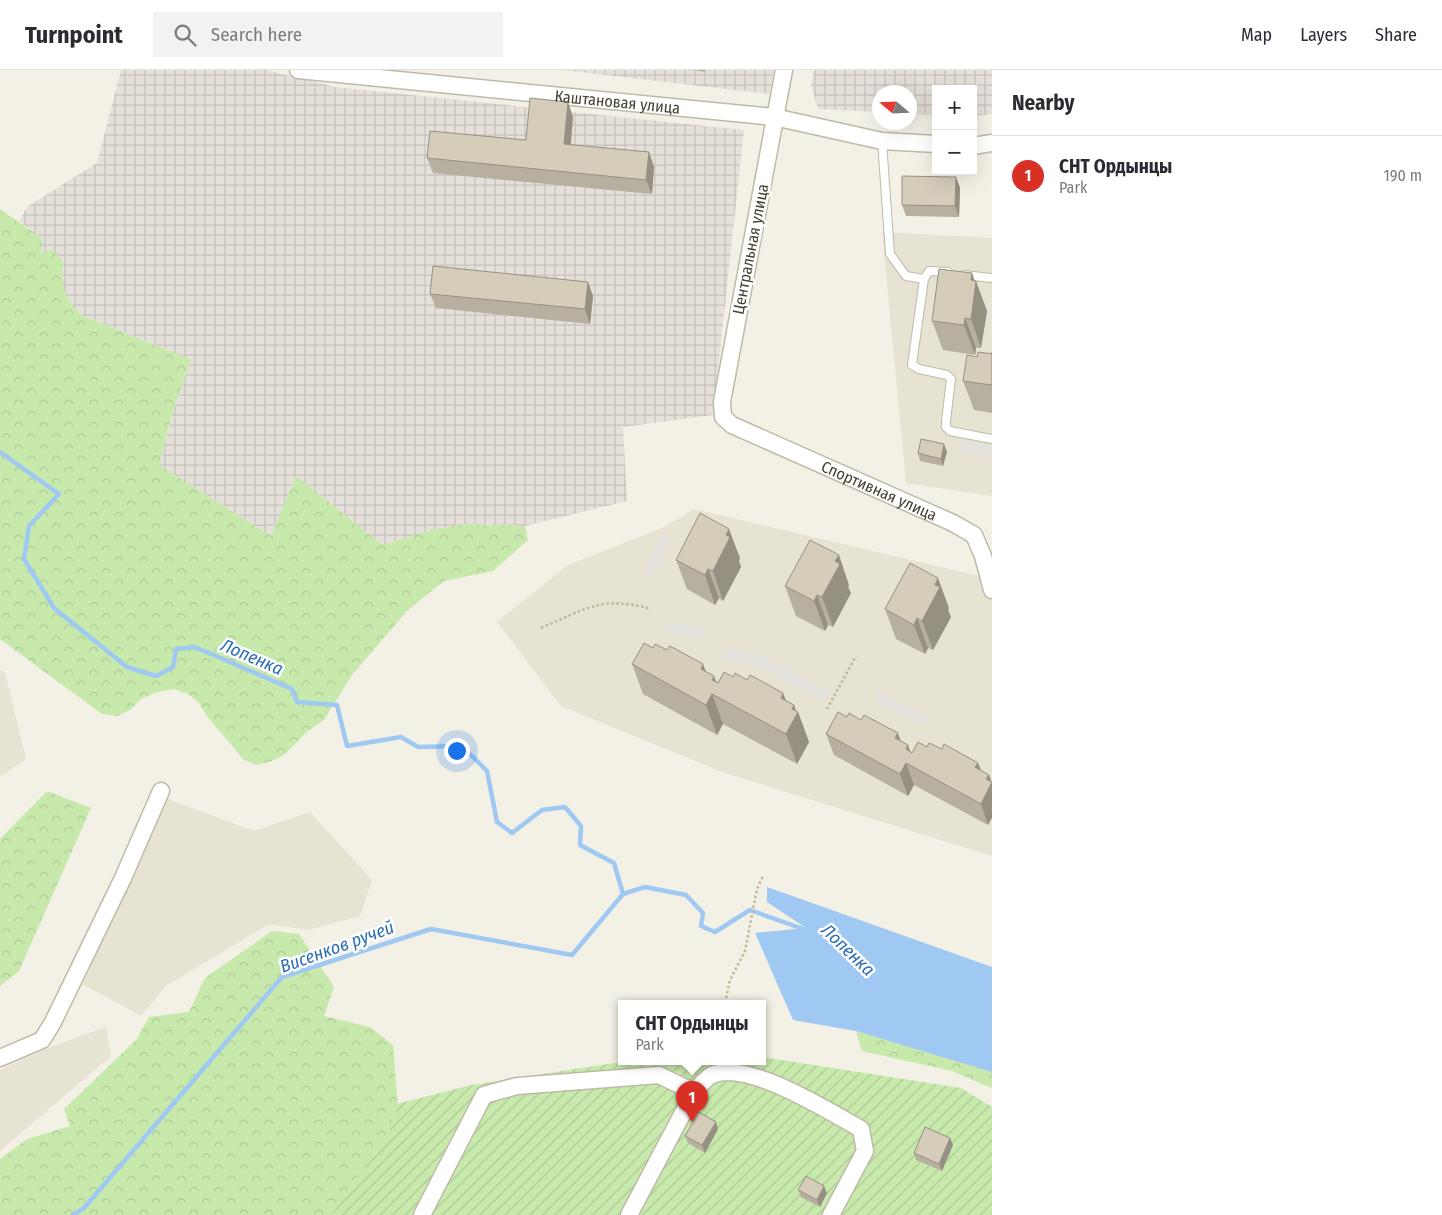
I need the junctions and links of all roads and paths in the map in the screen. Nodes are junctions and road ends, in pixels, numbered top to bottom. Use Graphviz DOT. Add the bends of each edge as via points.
graph roads {
  1 [pos="298,70"];
  2 [pos="784,70"];
  3 [pos="774,117"];
  4 [pos="882,141"];
  5 [pos="992,143"];
  6 [pos="932,144"];
  7 [pos="977,145"];
  8 [pos="992,278"];
  9 [pos="924,279"];
  10 [pos="732,425"];
  11 [pos="992,438"];
  12 [pos="992,590"];
  13 [pos="651,608"];
  14 [pos="541,628"];
  15 [pos="856,656"];
  16 [pos="827,709"];
  17 [pos="161,791"];
  18 [pos="763,876"];
  19 [pos="726,1000"];
  20 [pos="0,1058"];
  21 [pos="694,1092"];
  22 [pos="422,1215"];
  23 [pos="629,1215"];
  24 [pos="831,1215"];
  1 -- 3 [label="street, Каштановая улица"];
  2 -- 3 [label="street, Центральная улица"];
  3 -- 4 [label="street, Каштановая улица"];
  3 -- 10 [label="street, Центральная улица" via="722,402 723,417"];
  4 -- 6 [label="street, Каштановая улица"];
  4 -- 9 [label="lane" via="890,254 906,276"];
  5 -- 7 [label="street"];
  8 -- 9 [label="lane" via="934,270 925,274"];
  9 -- 11 [label="lane" via="912,365 919,370 947,374 951,378 946,421 950,431"];
  10 -- 12 [label="street, Спортивная улица" via="974,534"];
  13 -- 14 [label="path" via="626,602 601,603"];
  15 -- 16 [label="path"];
  17 -- 20 [label="street" via="53,1022 42,1040"];
  18 -- 19 [label="path" via="757,889 745,951 730,980"];
  21 -- 22 [label="street" via="659,1076 517,1086 484,1095"];
  21 -- 23 [label="street"];
  21 -- 24 [label="street" via="713,1074 736,1073 785,1088 861,1130 865,1150"];
}
